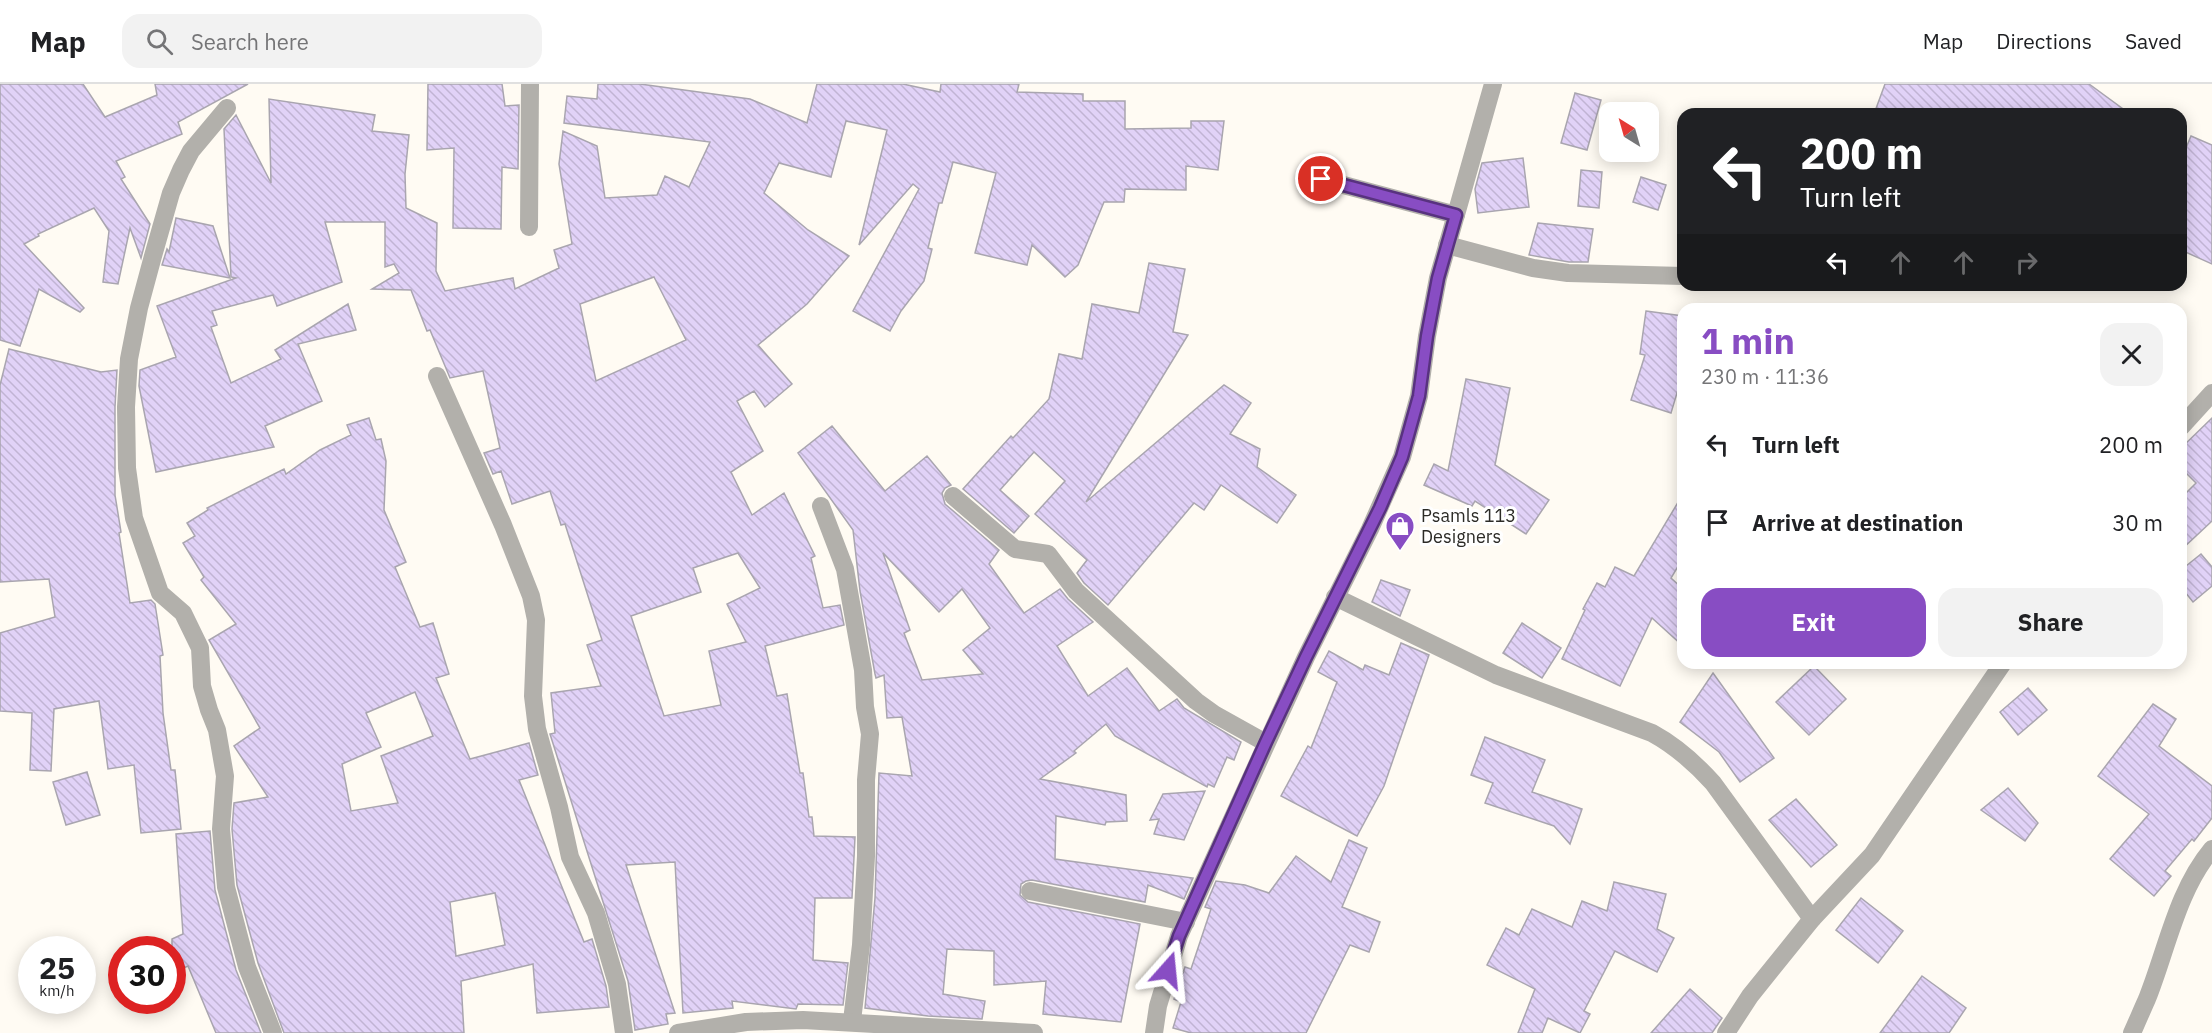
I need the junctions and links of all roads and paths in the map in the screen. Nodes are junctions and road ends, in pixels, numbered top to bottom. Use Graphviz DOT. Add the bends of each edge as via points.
graph roads {
  1 [pos="530,84"];
  2 [pos="1493,84"];
  3 [pos="227,108"];
  4 [pos="1321,179"];
  5 [pos="1456,215"];
  6 [pos="529,227"];
  7 [pos="1448,245"];
  8 [pos="1677,276"];
  9 [pos="437,376"];
  10 [pos="2212,393"];
  11 [pos="2187,420"];
  12 [pos="953,496"];
  13 [pos="821,506"];
  14 [pos="1335,597"];
  15 [pos="1999,669"];
  16 [pos="1266,742"];
  17 [pos="2212,849"];
  18 [pos="1030,891"];
  19 [pos="1812,919"];
  20 [pos="1186,922"];
  21 [pos="852,1022"];
  22 [pos="273,1033"];
  23 [pos="624,1033"];
  24 [pos="678,1033"];
  25 [pos="1034,1033"];
  26 [pos="1154,1033"];
  27 [pos="1726,1033"];
  28 [pos="2132,1033"];
  1 -- 6 [label="street"];
  2 -- 5 [label="street"];
  3 -- 22 [label="street" via="191,151 181,170 153,256 129,359 127,468 134,518 160,593 183,613 200,648 202,686 217,730 225,776 221,829 226,887 247,967"];
  4 -- 5 [label="street"];
  5 -- 7 [label="street"];
  7 -- 8 [label="street" via="1533,268 1568,273"];
  7 -- 14 [label="street" via="1438,278 1419,396 1402,457"];
  9 -- 23 [label="street" via="531,596 536,620 533,696 537,729 570,857 596,913 617,984"];
  10 -- 11 [label="street"];
  12 -- 16 [label="street" via="1016,549 1048,554 1076,591 1196,701"];
  13 -- 21 [label="street" via="845,569 870,734 861,945"];
  14 -- 16 [label="street"];
  14 -- 19 [label="street" via="1496,675 1668,742 1713,783"];
  15 -- 19 [label="street" via="1872,855"];
  16 -- 20 [label="street"];
  17 -- 28 [label="street" via="2176,916"];
  18 -- 20 [label="street"];
  19 -- 27 [label="street" via="1750,996"];
  20 -- 26 [label="street" via="1165,979"];
  21 -- 24 [label="street" via="746,1022"];
  21 -- 25 [label="street"];
}
